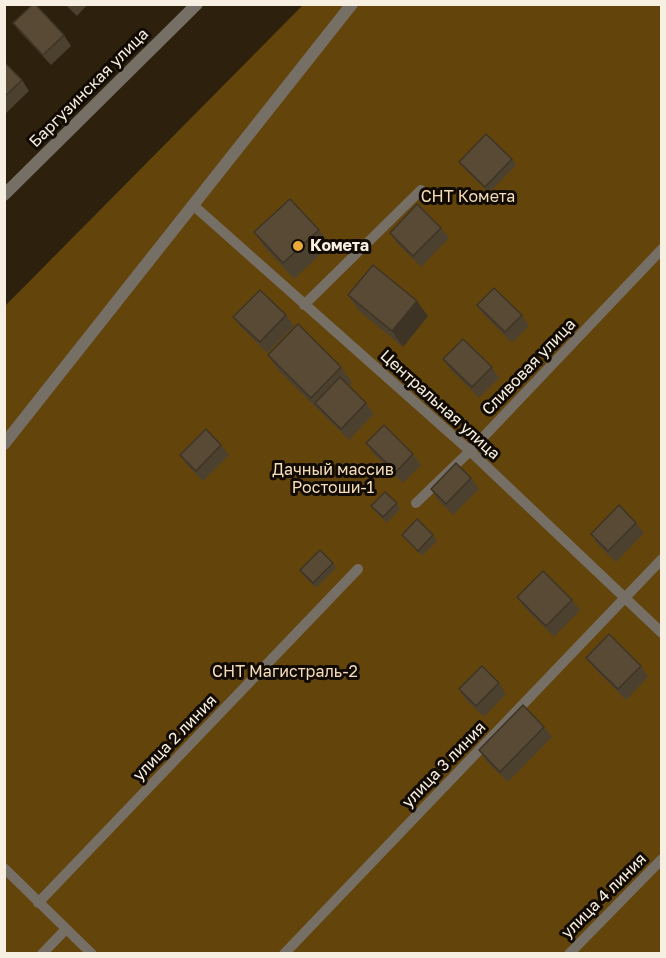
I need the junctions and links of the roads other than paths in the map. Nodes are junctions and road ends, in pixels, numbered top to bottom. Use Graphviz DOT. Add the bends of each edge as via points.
graph roads {
  1 [pos="197,4"];
  2 [pos="352,4"];
  3 [pos="421,190"];
  4 [pos="4,195"];
  5 [pos="193,205"];
  6 [pos="662,249"];
  7 [pos="304,305"];
  8 [pos="4,444"];
  9 [pos="470,451"];
  10 [pos="416,503"];
  11 [pos="662,559"];
  12 [pos="358,568"];
  13 [pos="626,597"];
  14 [pos="662,633"];
  15 [pos="662,859"];
  16 [pos="4,868"];
  17 [pos="38,903"];
  18 [pos="66,929"];
  19 [pos="42,954"];
  20 [pos="92,954"];
  21 [pos="284,954"];
  22 [pos="568,954"];
  1 -- 4 [label="street, Баргузинская улица"];
  2 -- 5 [label="street"];
  3 -- 7 [label="lane"];
  5 -- 7 [label="lane, Центральная улица"];
  5 -- 8 [label="street"];
  6 -- 9 [label="lane, Сливовая улица"];
  7 -- 9 [label="lane, Центральная улица"];
  9 -- 10 [label="lane, Сливовая улица"];
  9 -- 13 [label="lane, Центральная улица"];
  11 -- 13 [label="lane, улица 3 линия"];
  12 -- 17 [label="lane, улица 2 линия"];
  13 -- 14 [label="lane, Центральная улица"];
  13 -- 21 [label="lane, улица 3 линия"];
  15 -- 22 [label="lane, улица 4 линия"];
  16 -- 17 [label="lane"];
  17 -- 18 [label="lane"];
  18 -- 19 [label="lane"];
  18 -- 20 [label="lane"];
}
